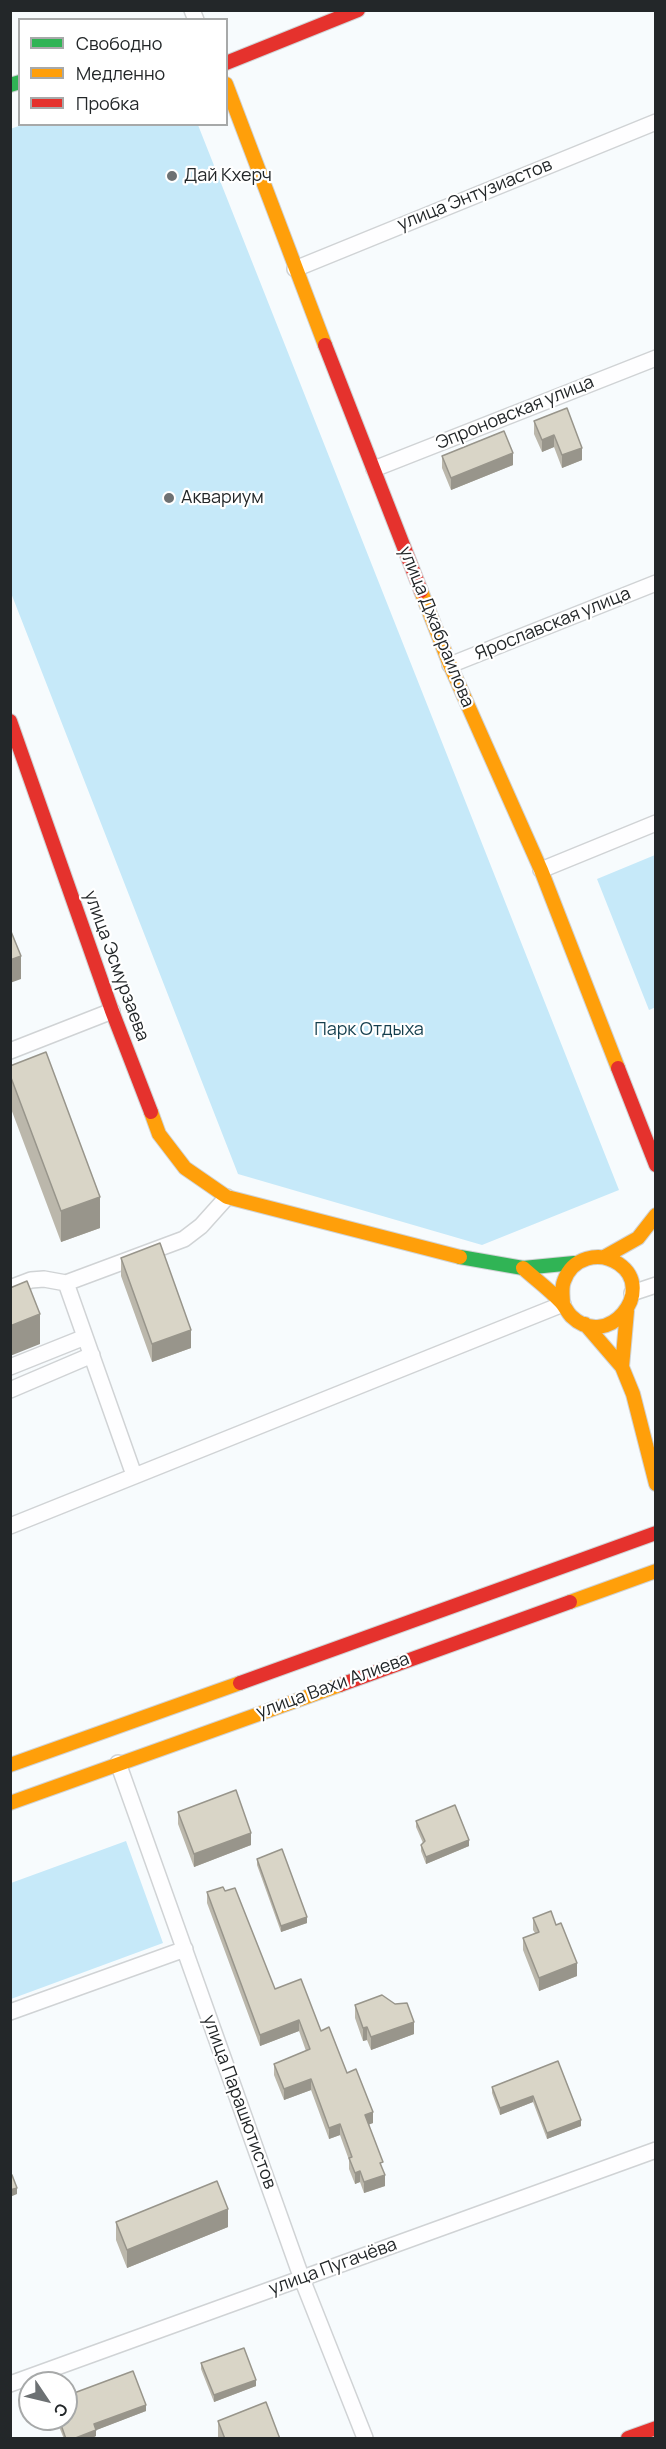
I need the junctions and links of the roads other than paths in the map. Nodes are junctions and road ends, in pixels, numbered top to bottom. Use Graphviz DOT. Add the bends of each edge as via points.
graph roads {
  1 [pos="358,10"];
  2 [pos="228,62"];
  3 [pos="228,89"];
  4 [pos="656,122"];
  5 [pos="295,269"];
  6 [pos="656,357"];
  7 [pos="374,469"];
  8 [pos="656,584"];
  9 [pos="450,665"];
  10 [pos="10,721"];
  11 [pos="656,823"];
  12 [pos="541,870"];
  13 [pos="112,1011"];
  14 [pos="10,1051"];
  15 [pos="656,1165"];
  16 [pos="227,1197"];
  17 [pos="656,1215"];
  18 [pos="606,1256"];
  19 [pos="574,1263"];
  20 [pos="523,1268"];
  21 [pos="66,1282"];
  22 [pos="656,1285"];
  23 [pos="10,1288"];
  24 [pos="632,1293"];
  25 [pos="563,1304"];
  26 [pos="627,1311"];
  27 [pos="585,1324"];
  28 [pos="85,1337"];
  29 [pos="92,1355"];
  30 [pos="10,1367"];
  31 [pos="622,1367"];
  32 [pos="10,1390"];
  33 [pos="134,1475"];
  34 [pos="656,1484"];
  35 [pos="10,1526"];
  36 [pos="656,1533"];
  37 [pos="656,1570"];
  38 [pos="118,1763"];
  39 [pos="10,1765"];
  40 [pos="10,1803"];
  41 [pos="185,1949"];
  42 [pos="10,2012"];
  43 [pos="656,2150"];
  44 [pos="302,2279"];
  45 [pos="10,2384"];
  46 [pos="656,2428"];
  47 [pos="365,2439"];
  48 [pos="628,2439"];
  1 -- 2 [label="street"];
  3 -- 5 [label="street, улица Джабраилова"];
  4 -- 5 [label="street, улица Энтузиастов"];
  5 -- 7 [label="street, улица Джабраилова"];
  6 -- 7 [label="street, Эпроновская улица"];
  7 -- 9 [label="street, улица Джабраилова"];
  8 -- 9 [label="street, Ярославская улица"];
  9 -- 12 [label="street, улица Джабраилова"];
  10 -- 13 [label="street, улица Эсмурзаева"];
  11 -- 12 [label="street"];
  12 -- 15 [label="street, улица Джабраилова"];
  13 -- 14 [label="street"];
  13 -- 16 [label="street, улица Эсмурзаева" via="159,1134 185,1168"];
  16 -- 20 [label="street" via="473,1260"];
  16 -- 21 [label="street" via="184,1239"];
  17 -- 18 [label="street" via="638,1238"];
  18 -- 19 [label="street" via="595,1255"];
  18 -- 24 [label="street" via="625,1268"];
  19 -- 20 [label="street"];
  19 -- 25 [label="street" via="562,1282"];
  20 -- 25 [label="street"];
  21 -- 23 [label="street" via="31,1280"];
  21 -- 28 [label="street"];
  22 -- 24 [label="street"];
  24 -- 26 [label="street"];
  25 -- 27 [label="street" via="569,1314"];
  25 -- 33 [label="street"];
  26 -- 27 [label="street" via="610,1324"];
  26 -- 31 [label="street"];
  27 -- 31 [label="street"];
  28 -- 29 [label="street"];
  28 -- 30 [label="street"];
  29 -- 32 [label="street"];
  29 -- 33 [label="street"];
  31 -- 34 [label="street" via="633,1394"];
  33 -- 35 [label="street"];
  36 -- 39 [label="street, улица Вахи Алиева"];
  37 -- 38 [label="street, улица Вахи Алиева"];
  38 -- 40 [label="street, улица Вахи Алиева"];
  38 -- 41 [label="street, улица Парашютистов"];
  41 -- 42 [label="street"];
  41 -- 44 [label="street, улица Парашютистов"];
  43 -- 44 [label="street, улица Пугачёва"];
  44 -- 45 [label="street, улица Пугачёва"];
  44 -- 47 [label="street, улица Парашютистов"];
  46 -- 48 [label="street"];
}
